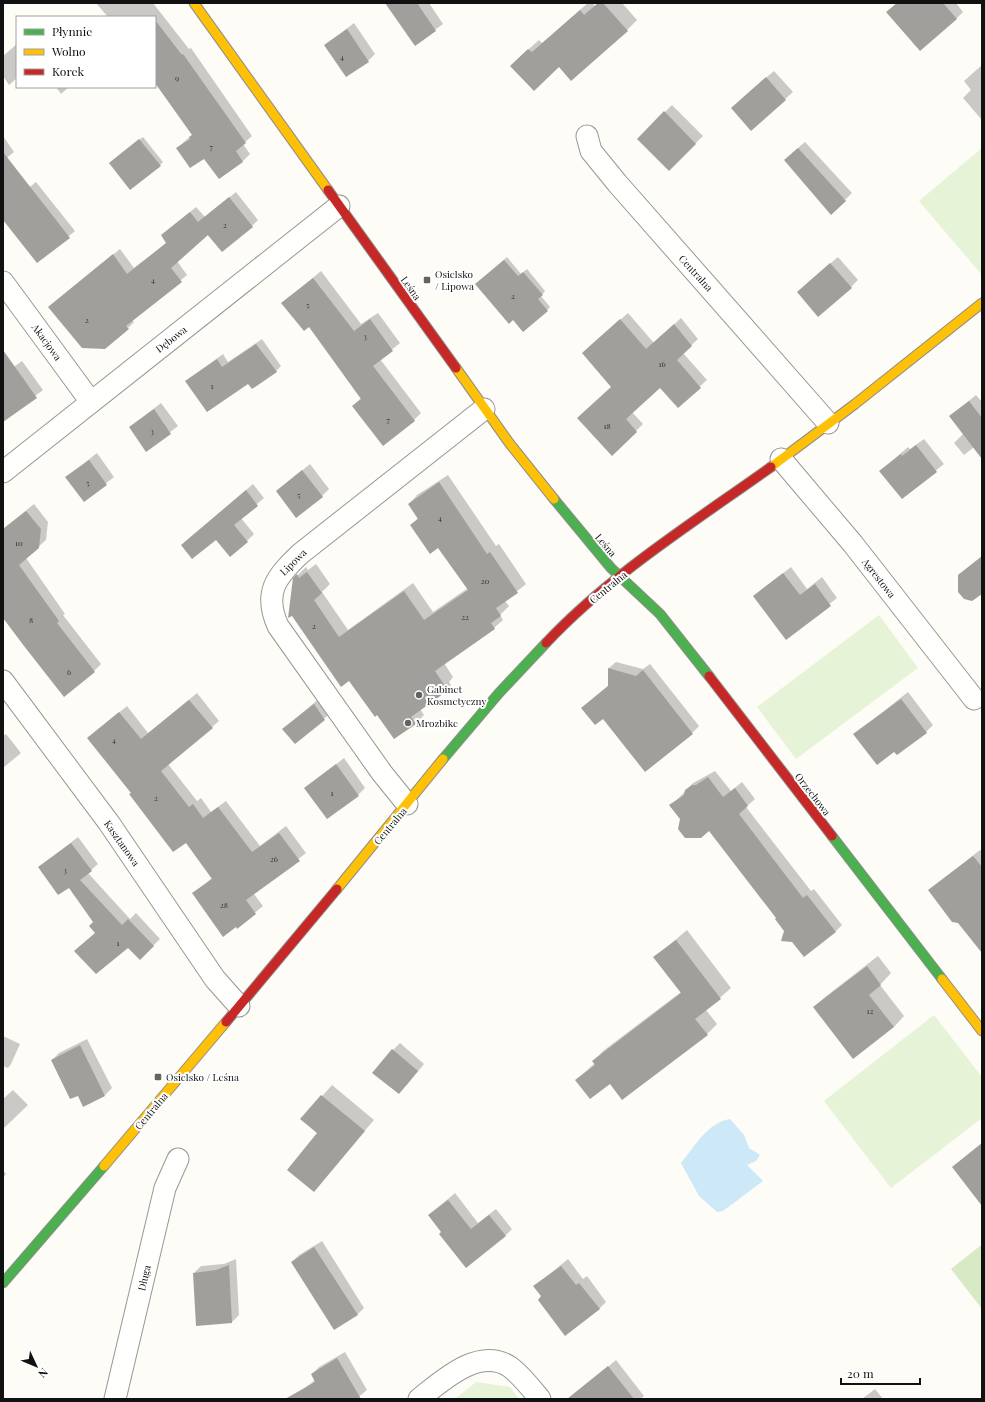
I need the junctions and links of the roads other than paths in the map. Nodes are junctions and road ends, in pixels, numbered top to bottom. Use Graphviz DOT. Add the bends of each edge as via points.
graph roads {
  1 [pos="194,3"];
  2 [pos="587,136"];
  3 [pos="339,206"];
  4 [pos="3,282"];
  5 [pos="982,303"];
  6 [pos="91,402"];
  7 [pos="484,409"];
  8 [pos="828,423"];
  9 [pos="782,459"];
  10 [pos="3,472"];
  11 [pos="621,577"];
  12 [pos="3,681"];
  13 [pos="974,699"];
  14 [pos="407,804"];
  15 [pos="239,1006"];
  16 [pos="982,1030"];
  17 [pos="178,1159"];
  18 [pos="3,1283"];
  19 [pos="115,1399"];
  20 [pos="419,1399"];
  21 [pos="540,1399"];
  1 -- 3 [label="street, Leśna"];
  2 -- 8 [label="street, Centralna" via="591,151 617,182"];
  3 -- 6 [label="street, Dębowa"];
  3 -- 7 [label="street, Leśna"];
  4 -- 6 [label="street, Akacjowa"];
  5 -- 8 [label="street, Centralna"];
  6 -- 10 [label="street, Dębowa"];
  7 -- 11 [label="street, Leśna" via="535,476"];
  7 -- 14 [label="street, Lipowa" via="300,554 283,570 274,584 271,599 272,613 278,626"];
  8 -- 9 [label="street, Centralna"];
  9 -- 11 [label="street, Centralna"];
  9 -- 13 [label="street, Agrestowa" via="853,544"];
  11 -- 14 [label="street, Centralna" via="552,636"];
  11 -- 16 [label="street, Orzechowa" via="660,614 694,656"];
  12 -- 15 [label="street, Kasztanowa" via="109,823 215,979"];
  14 -- 15 [label="street, Centralna"];
  15 -- 18 [label="street, Centralna"];
  17 -- 19 [label="street, Długa" via="165,1188"];
  20 -- 21 [label="street" via="464,1367 499,1362 510,1367"];
}
